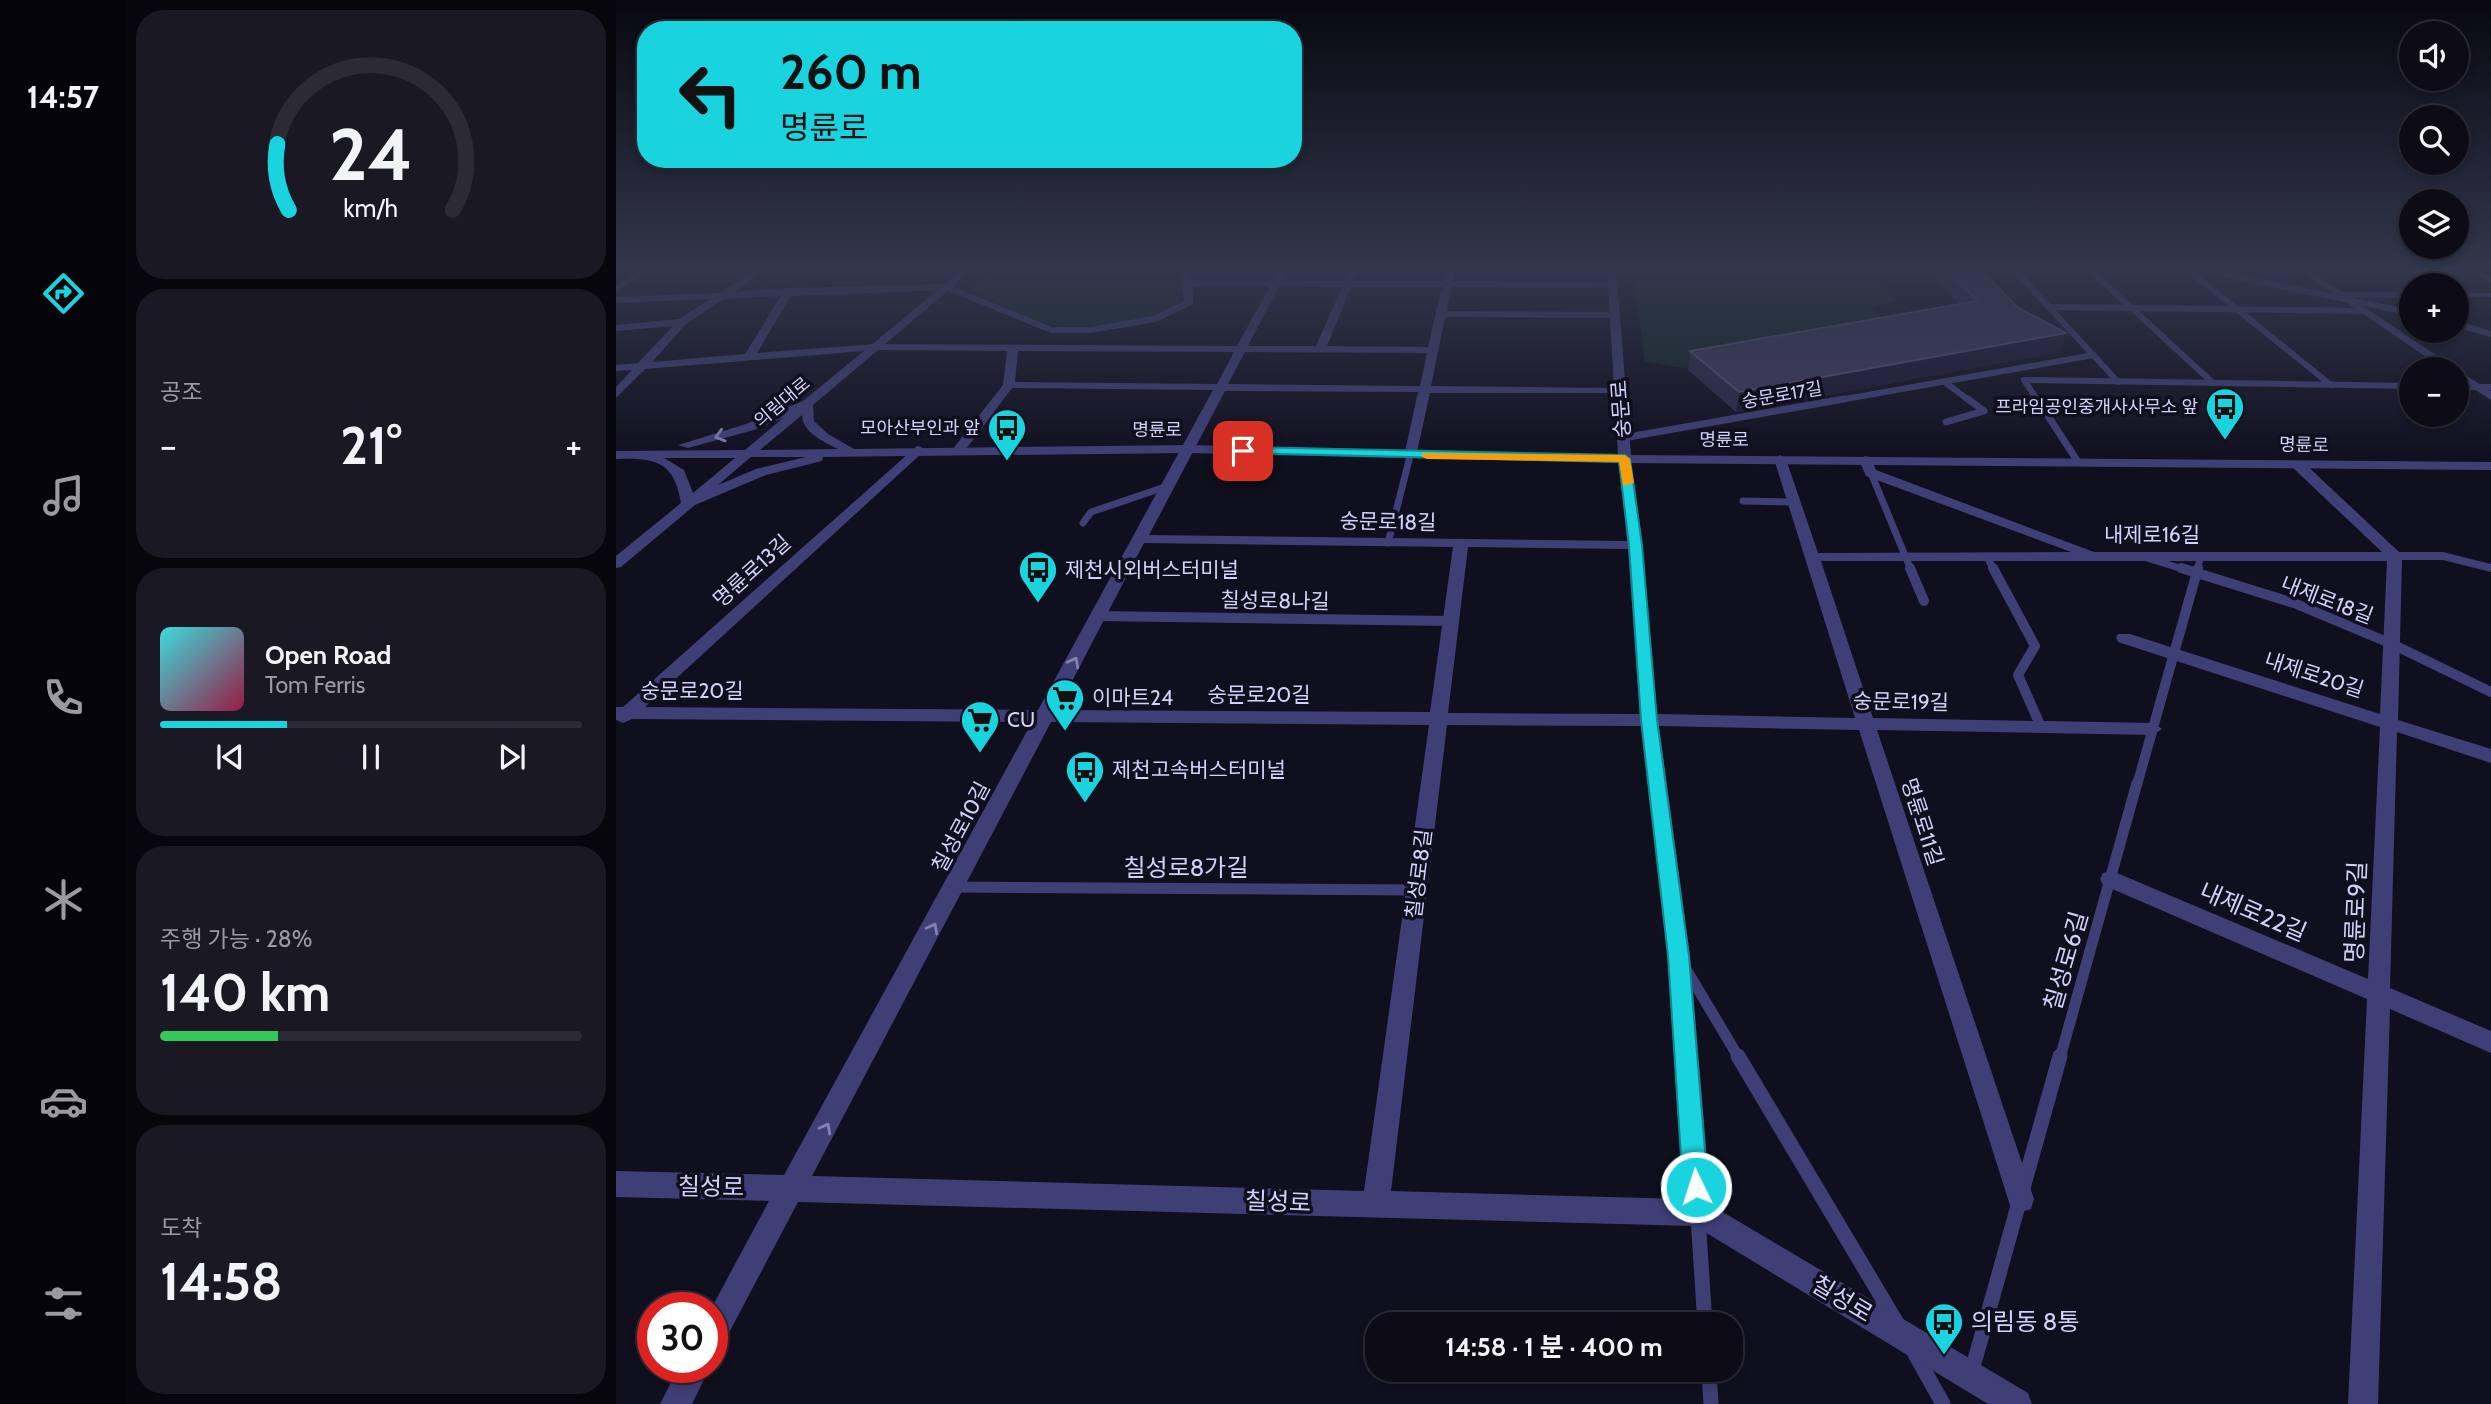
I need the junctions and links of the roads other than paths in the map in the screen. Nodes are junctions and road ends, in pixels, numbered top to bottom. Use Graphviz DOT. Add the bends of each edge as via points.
graph roads {
  1 [pos="672,333"];
  2 [pos="764,333"];
  3 [pos="893,333"];
  4 [pos="1250,333"];
  5 [pos="1327,333"];
  6 [pos="1437,333"];
  7 [pos="1617,333"];
  8 [pos="2073,333"];
  9 [pos="2158,333"];
  10 [pos="2267,333"];
  11 [pos="2396,333"];
  12 [pos="1013,346"];
  13 [pos="876,347"];
  14 [pos="1241,349"];
  15 [pos="1320,349"];
  16 [pos="1433,350"];
  17 [pos="2094,355"];
  18 [pos="2433,357"];
  19 [pos="747,359"];
  20 [pos="641,367"];
  21 [pos="616,368"];
  22 [pos="2469,381"];
  23 [pos="2118,382"];
  24 [pos="1946,383"];
  25 [pos="2213,383"];
  26 [pos="1009,385"];
  27 [pos="2331,385"];
  28 [pos="2399,386"];
  29 [pos="1221,387"];
  30 [pos="2469,387"];
  31 [pos="2477,387"];
  32 [pos="2491,387"];
  33 [pos="1423,389"];
  34 [pos="1620,391"];
  35 [pos="616,394"];
  36 [pos="2491,396"];
  37 [pos="807,404"];
  38 [pos="1946,422"];
  39 [pos="1188,449"];
  40 [pos="1624,449"];
  41 [pos="917,450"];
  42 [pos="958,450"];
  43 [pos="751,451"];
  44 [pos="851,451"];
  45 [pos="633,454"];
  46 [pos="616,455"];
  47 [pos="1410,456"];
  48 [pos="1780,459"];
  49 [pos="2078,462"];
  50 [pos="2297,464"];
  51 [pos="1868,466"];
  52 [pos="2491,466"];
  53 [pos="1168,486"];
  54 [pos="1743,501"];
  55 [pos="1793,502"];
  56 [pos="688,503"];
  57 [pos="1083,523"];
  58 [pos="1140,539"];
  59 [pos="1388,543"];
  60 [pos="1461,544"];
  61 [pos="1635,545"];
  62 [pos="2097,556"];
  63 [pos="2143,556"];
  64 [pos="2201,556"];
  65 [pos="2395,556"];
  66 [pos="1812,557"];
  67 [pos="1906,557"];
  68 [pos="1987,557"];
  69 [pos="616,564"];
  70 [pos="2491,568"];
  71 [pos="2197,573"];
  72 [pos="1924,601"];
  73 [pos="1099,616"];
  74 [pos="1451,621"];
  75 [pos="2124,638"];
  76 [pos="2392,644"];
  77 [pos="2174,654"];
  78 [pos="2491,692"];
  79 [pos="1045,716"];
  80 [pos="620,717"];
  81 [pos="1439,720"];
  82 [pos="1649,720"];
  83 [pos="2389,723"];
  84 [pos="1866,724"];
  85 [pos="2041,727"];
  86 [pos="2153,729"];
  87 [pos="2491,756"];
  88 [pos="2110,879"];
  89 [pos="954,887"];
  90 [pos="1417,890"];
  91 [pos="1679,956"];
  92 [pos="2379,995"];
  93 [pos="2491,1042"];
  94 [pos="616,1184"];
  95 [pos="794,1189"];
  96 [pos="2021,1199"];
  97 [pos="1376,1204"];
  98 [pos="1698,1213"];
  99 [pos="728,1307"];
  100 [pos="1704,1312"];
  101 [pos="1905,1337"];
  102 [pos="1971,1376"];
  103 [pos="1710,1382"];
  104 [pos="686,1383"];
  105 [pos="675,1404"];
  106 [pos="1711,1404"];
  107 [pos="1943,1404"];
  108 [pos="2017,1404"];
  109 [pos="2363,1404"];
  1 -- 20 [label="street"];
  2 -- 19 [label="street"];
  3 -- 13 [label="street, 의림대로"];
  4 -- 14 [label="street, 칠성로10길"];
  5 -- 15 [label="street"];
  6 -- 16 [label="street"];
  7 -- 34 [label="street, 숭문로"];
  8 -- 17 [label="lane"];
  9 -- 25 [label="lane"];
  10 -- 27 [label="lane"];
  11 -- 18 [label="street"];
  12 -- 13 [label="street"];
  12 -- 14 [label="street"];
  12 -- 26 [label="street"];
  13 -- 19 [label="street"];
  13 -- 37 [label="street, 의림대로"];
  14 -- 15 [label="street"];
  14 -- 29 [label="street, 칠성로10길"];
  15 -- 16 [label="street"];
  16 -- 33 [label="street"];
  17 -- 23 [label="lane"];
  17 -- 24 [label="lane, 숭문로17길"];
  19 -- 20 [label="street"];
  20 -- 21 [label="street"];
  20 -- 35 [label="street"];
  22 -- 31 [label="street"];
  23 -- 25 [label="lane"];
  23 -- 49 [label="lane" via="2024,380"];
  24 -- 38 [label="lane" via="1984,411"];
  24 -- 40 [label="lane, 숭문로17길"];
  25 -- 27 [label="lane"];
  26 -- 29 [label="street"];
  26 -- 42 [label="street"];
  27 -- 28 [label="lane"];
  29 -- 33 [label="street"];
  29 -- 39 [label="street, 칠성로10길"];
  30 -- 31 [label="lane"];
  31 -- 32 [label="lane"];
  31 -- 36 [label="street"];
  33 -- 34 [label="street"];
  33 -- 47 [label="street"];
  34 -- 40 [label="street, 숭문로"];
  37 -- 43 [label="street, 의림대로"];
  37 -- 44 [label="street" via="808,422 824,438"];
  37 -- 45 [label="street, one-way" via="693,444"];
  39 -- 42 [label="street, 명륜로"];
  39 -- 47 [label="street, 명륜로"];
  39 -- 53 [label="street, 칠성로10길"];
  40 -- 47 [label="street, 명륜로"];
  40 -- 48 [label="street, 명륜로"];
  40 -- 61 [label="street, 숭문로"];
  41 -- 42 [label="street, 명륜로"];
  41 -- 44 [label="street, 명륜로"];
  41 -- 80 [label="street, 명륜로13길"];
  43 -- 44 [label="street, 명륜로"];
  43 -- 45 [label="street, 명륜로"];
  43 -- 56 [label="street, 의림대로"];
  44 -- 56 [label="street" via="761,472"];
  45 -- 46 [label="street, 명륜로"];
  45 -- 56 [label="street" via="671,463 683,476"];
  47 -- 59 [label="lane"];
  48 -- 51 [label="street, 명륜로"];
  48 -- 55 [label="street, 명륜로11길"];
  49 -- 50 [label="street, 명륜로"];
  49 -- 51 [label="street, 명륜로"];
  50 -- 52 [label="street, 명륜로"];
  50 -- 65 [label="street"];
  51 -- 62 [label="street, 명륜로"];
  51 -- 67 [label="lane"];
  53 -- 57 [label="lane" via="1091,512"];
  53 -- 58 [label="street, 칠성로10길"];
  54 -- 55 [label="lane"];
  55 -- 66 [label="street, 명륜로11길"];
  56 -- 69 [label="street, 의림대로"];
  58 -- 59 [label="street, 숭문로18길"];
  58 -- 73 [label="street, 칠성로10길"];
  59 -- 60 [label="street, 숭문로18길"];
  60 -- 61 [label="street, 숭문로18길"];
  60 -- 74 [label="street, 칠성로8길"];
  61 -- 82 [label="street, 숭문로"];
  62 -- 63 [label="street, 내제로16길"];
  62 -- 68 [label="street, 내제로16길"];
  63 -- 64 [label="street, 내제로16길"];
  63 -- 71 [label="lane, 내제로18길"];
  64 -- 65 [label="street, 내제로16길"];
  64 -- 71 [label="lane, 칠성로6길"];
  65 -- 70 [label="street, 내제로16길" via="2443,556"];
  65 -- 76 [label="street, 명륜로9길"];
  66 -- 67 [label="street, 내제로16길"];
  66 -- 84 [label="street, 명륜로11길"];
  67 -- 68 [label="street, 내제로16길"];
  67 -- 72 [label="lane"];
  68 -- 85 [label="lane" via="2035,646 2018,675"];
  71 -- 76 [label="lane, 내제로18길" via="2294,604"];
  71 -- 77 [label="lane, 칠성로6길"];
  73 -- 74 [label="lane, 칠성로8나길"];
  79 -- 73 [label="street, 칠성로10길, one-way"];
  74 -- 81 [label="street, 칠성로8길"];
  75 -- 77 [label="street, 내제로20길"];
  76 -- 78 [label="lane, 내제로18길"];
  76 -- 83 [label="street, 명륜로9길"];
  77 -- 83 [label="street, 내제로20길"];
  77 -- 86 [label="lane, 칠성로6길"];
  79 -- 80 [label="street, 숭문로20길"];
  79 -- 81 [label="street, 숭문로20길"];
  79 -- 89 [label="street, 칠성로10길"];
  81 -- 82 [label="street, 숭문로20길"];
  81 -- 90 [label="street, 칠성로8길"];
  82 -- 84 [label="street, 숭문로19길"];
  82 -- 91 [label="street, 숭문로"];
  83 -- 87 [label="street, 내제로20길"];
  83 -- 92 [label="street, 명륜로9길"];
  84 -- 85 [label="street, 숭문로19길"];
  84 -- 96 [label="street, 명륜로11길"];
  85 -- 86 [label="street, 숭문로19길"];
  86 -- 88 [label="lane, 칠성로6길"];
  88 -- 92 [label="street, 내제로22길"];
  88 -- 96 [label="lane, 칠성로6길"];
  89 -- 90 [label="lane, 칠성로8가길"];
  95 -- 89 [label="street, 칠성로10길, one-way"];
  90 -- 97 [label="street, 칠성로8길"];
  91 -- 98 [label="street, 숭문로"];
  91 -- 101 [label="lane"];
  92 -- 93 [label="street, 내제로22길"];
  92 -- 109 [label="street, 명륜로9길"];
  94 -- 95 [label="street, 칠성로"];
  95 -- 97 [label="street, 칠성로"];
  95 -- 99 [label="street, 칠성로10길"];
  96 -- 102 [label="lane, 칠성로6길"];
  97 -- 98 [label="street, 칠성로"];
  98 -- 100 [label="lane"];
  98 -- 101 [label="street, 칠성로"];
  101 -- 102 [label="street, 칠성로"];
  101 -- 107 [label="lane, 칠성로"];
  102 -- 108 [label="street, 칠성로"];
  103 -- 106 [label="lane"];
  104 -- 105 [label="street"];
}
